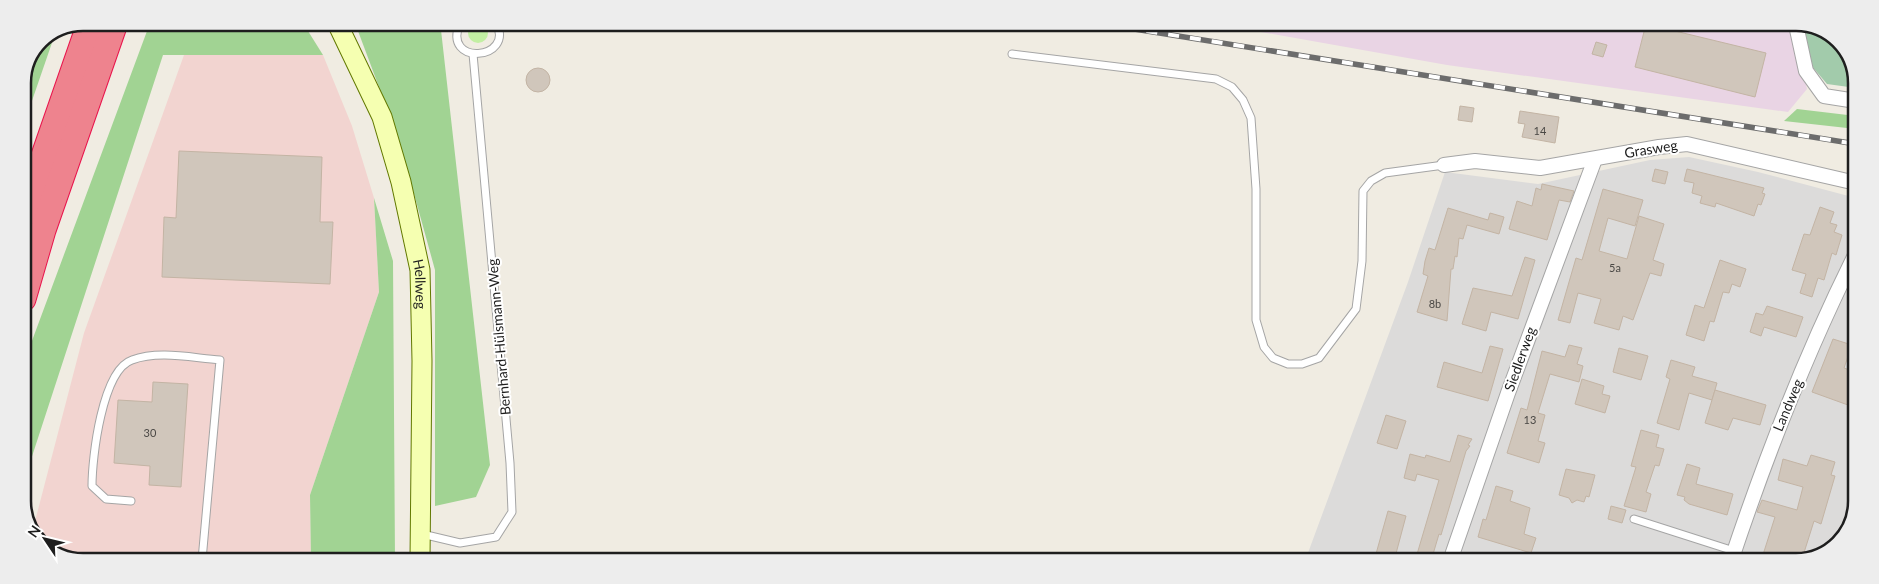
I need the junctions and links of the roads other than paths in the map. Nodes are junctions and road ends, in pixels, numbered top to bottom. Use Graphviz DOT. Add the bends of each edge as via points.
graph roads {
  1 [pos="87,31"];
  2 [pos="112,31"];
  3 [pos="341,31"];
  4 [pos="456,31"];
  5 [pos="498,31"];
  6 [pos="1797,31"];
  7 [pos="473,54"];
  8 [pos="1012,54"];
  9 [pos="1848,100"];
  10 [pos="1595,159"];
  11 [pos="1444,165"];
  12 [pos="1848,181"];
  13 [pos="31,190"];
  14 [pos="1848,269"];
  15 [pos="31,271"];
  16 [pos="131,502"];
  17 [pos="1634,519"];
  18 [pos="420,533"];
  19 [pos="203,553"];
  20 [pos="420,553"];
  21 [pos="1453,553"];
  22 [pos="1724,553"];
  23 [pos="1733,553"];
  1 -- 13 [label="highway"];
  2 -- 15 [label="highway"];
  3 -- 18 [label="street, Hellweg" via="382,117 401,182 420,270"];
  4 -- 7 [label="lane" via="463,50"];
  5 -- 7 [label="lane" via="494,47 485,54"];
  6 -- 9 [label="street" via="1806,72 1824,96"];
  7 -- 18 [label="lane, Bernhard-Hülsmann-Weg" via="512,512 496,537 460,543"];
  8 -- 11 [label="lane" via="1216,79 1232,87 1243,100 1251,118 1256,188 1256,320 1264,348 1273,358 1288,364 1302,364 1319,358 1356,309 1362,261 1363,191 1371,181 1386,173"];
  10 -- 11 [label="street, Grasweg" via="1540,168 1475,161"];
  10 -- 12 [label="street, Grasweg" via="1686,144"];
  10 -- 21 [label="street, Siedlerweg"];
  14 -- 23 [label="street, Landweg" via="1768,452"];
  16 -- 19 [label="lane" via="106,499 92,486 105,395 117,373 130,360 155,355 220,360"];
  17 -- 22 [label="lane"];
  18 -- 20 [label="street, Hellweg"];
}
